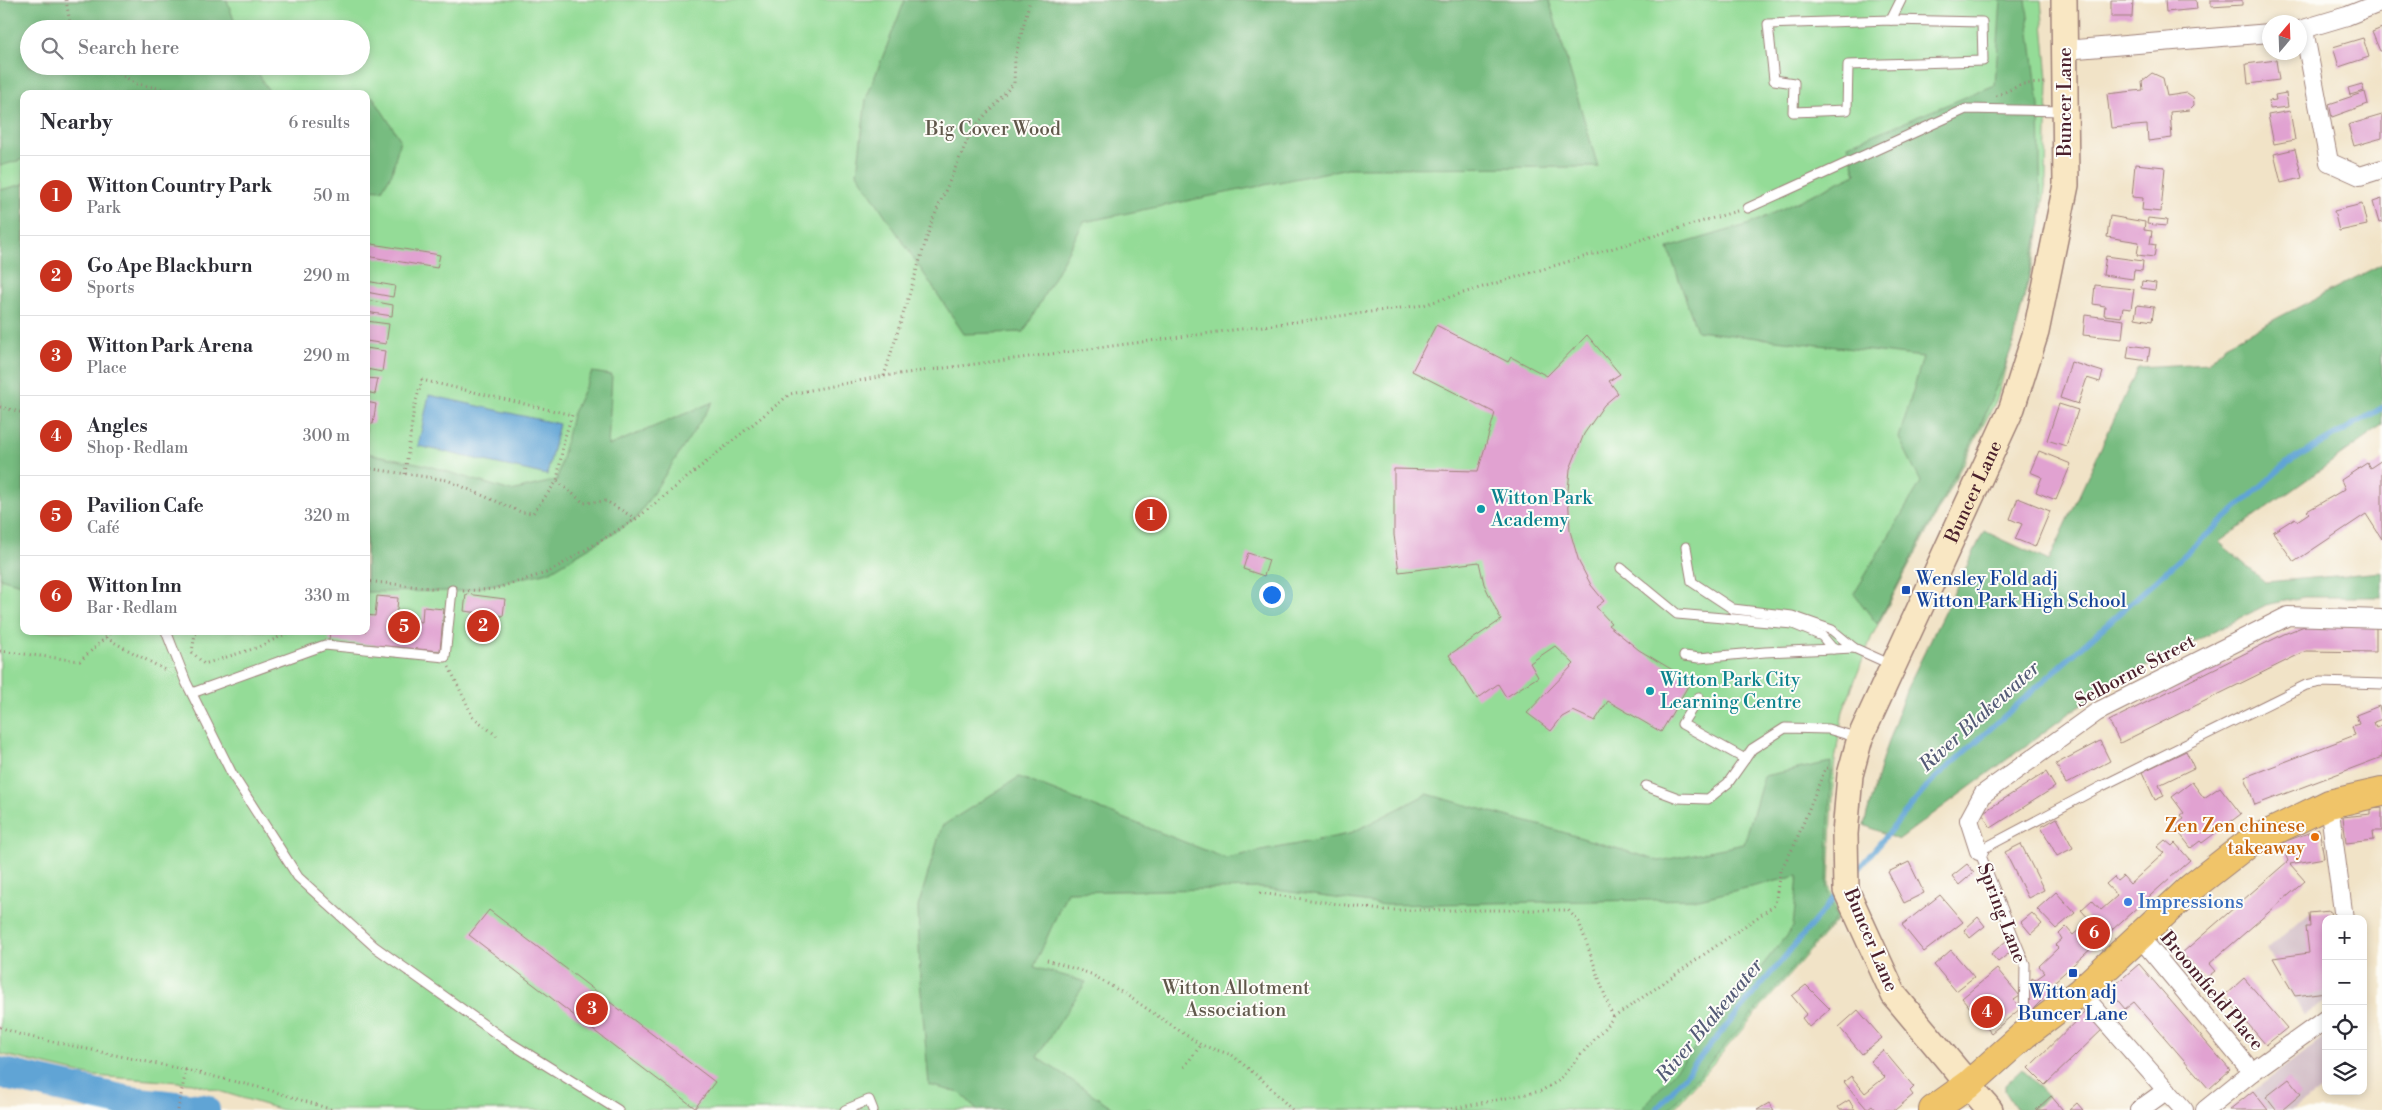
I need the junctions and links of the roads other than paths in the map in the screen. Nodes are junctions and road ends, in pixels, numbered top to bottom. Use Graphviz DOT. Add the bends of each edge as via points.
graph roads {
  1 [pos="1901,0"];
  2 [pos="2064,0"];
  3 [pos="2382,2"];
  4 [pos="1891,20"];
  5 [pos="2307,28"];
  6 [pos="2262,34"];
  7 [pos="2065,50"];
  8 [pos="2307,54"];
  9 [pos="2065,111"];
  10 [pos="2382,169"];
  11 [pos="1748,208"];
  12 [pos="1686,547"];
  13 [pos="1621,568"];
  14 [pos="452,590"];
  15 [pos="2382,619"];
  16 [pos="168,635"];
  17 [pos="1854,648"];
  18 [pos="1833,649"];
  19 [pos="1684,656"];
  20 [pos="1892,665"];
  21 [pos="2382,684"];
  22 [pos="192,694"];
  23 [pos="1699,697"];
  24 [pos="1857,748"];
  25 [pos="1745,759"];
  26 [pos="1646,786"];
  27 [pos="2382,792"];
  28 [pos="2329,804"];
  29 [pos="1979,851"];
  30 [pos="2343,915"];
  31 [pos="2139,936"];
  32 [pos="2080,992"];
  33 [pos="2322,1022"];
  34 [pos="2024,1035"];
  35 [pos="2252,1072"];
  36 [pos="1968,1085"];
  37 [pos="2167,1090"];
  38 [pos="618,1110"];
  39 [pos="845,1110"];
  40 [pos="873,1110"];
  41 [pos="1933,1110"];
  42 [pos="1990,1110"];
  43 [pos="2139,1110"];
  44 [pos="2184,1110"];
  45 [pos="2205,1110"];
  1 -- 4 [label="lane"];
  2 -- 7 [label="main road, Buncer Lane"];
  3 -- 5 [label="street"];
  4 -- 4 [label="lane" via="1768,24 1774,80 1794,83 1793,112 1848,110 1848,65 1983,61 1982,22"];
  6 -- 7 [label="street"];
  7 -- 9 [label="main road, Buncer Lane"];
  8 -- 10 [label="street" via="2329,162 2360,176"];
  9 -- 11 [label="lane" via="1966,110"];
  9 -- 20 [label="main road, Buncer Lane" via="2066,185 2036,332 2023,374 2012,408"];
  12 -- 17 [label="lane" via="1692,582 1733,609 1792,616 1832,630"];
  13 -- 18 [label="lane" via="1677,614 1793,624 1822,636"];
  14 -- 22 [label="lane" via="445,657 325,645"];
  15 -- 29 [label="street, Selborne Street" via="2288,616 2097,712 1983,794 1969,820"];
  16 -- 22 [label="lane"];
  17 -- 18 [label="lane"];
  17 -- 20 [label="lane"];
  18 -- 19 [label="lane" via="1699,658"];
  20 -- 24 [label="main road, Buncer Lane"];
  21 -- 29 [label="lane" via="2306,684"];
  22 -- 38 [label="lane" via="232,774 298,877 375,947 504,1039"];
  23 -- 25 [label="lane" via="1682,724"];
  24 -- 25 [label="lane" via="1828,729 1785,728 1752,749"];
  24 -- 36 [label="main road, Buncer Lane" via="1850,775 1845,834 1846,890 1894,995"];
  25 -- 26 [label="lane" via="1728,783 1708,799 1678,798"];
  27 -- 28 [label="main road"];
  28 -- 30 [label="street"];
  28 -- 31 [label="main road" via="2247,844 2192,887"];
  29 -- 34 [label="lane, Spring Lane" via="2025,964"];
  31 -- 32 [label="main road"];
  31 -- 35 [label="street, Broomfield Place"];
  32 -- 34 [label="main road"];
  32 -- 37 [label="street"];
  33 -- 35 [label="street"];
  34 -- 36 [label="main road"];
  35 -- 45 [label="street"];
  36 -- 41 [label="main road"];
  36 -- 42 [label="main road"];
  37 -- 43 [label="street"];
  37 -- 44 [label="street"];
  39 -- 40 [label="lane" via="868,1100"];
}
